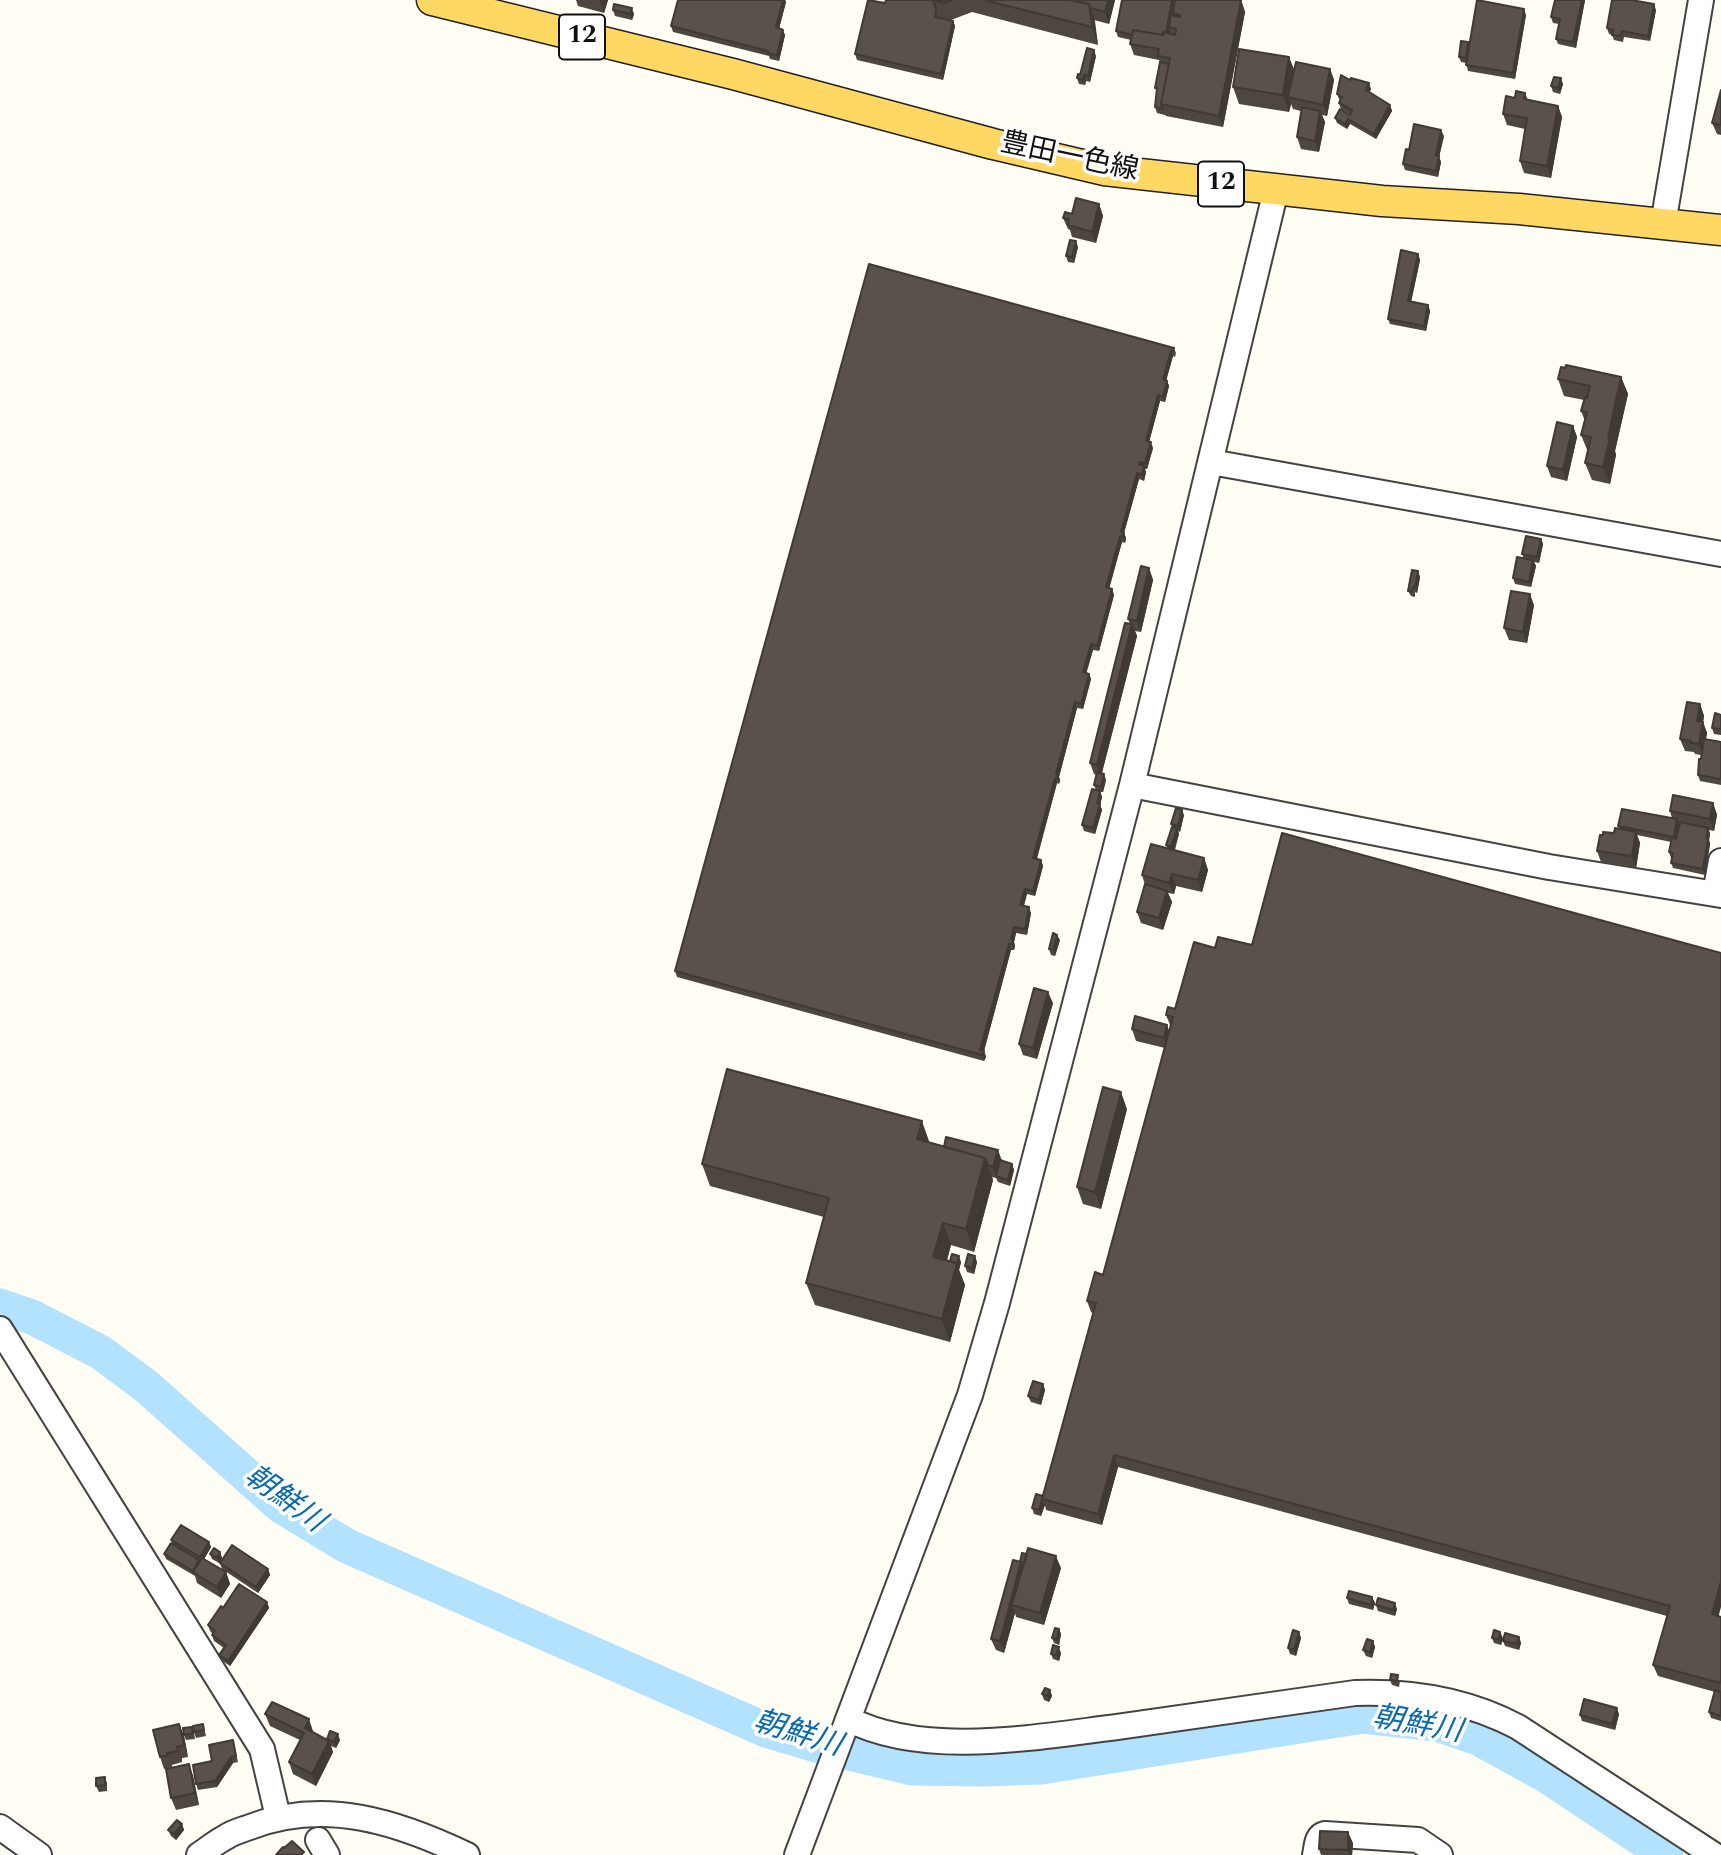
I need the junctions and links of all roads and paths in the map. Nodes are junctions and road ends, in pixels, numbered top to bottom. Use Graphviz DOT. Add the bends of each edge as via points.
graph roads {
  1 [pos="432,0"];
  2 [pos="1700,0"];
  3 [pos="489,7"];
  4 [pos="1276,190"];
  5 [pos="1663,224"];
  6 [pos="1721,230"];
  7 [pos="1211,462"];
  8 [pos="1721,554"];
  9 [pos="1132,785"];
  10 [pos="1721,861"];
  11 [pos="1718,895"];
  12 [pos="0,1329"];
  13 [pos="846,1726"];
  14 [pos="278,1817"];
  15 [pos="0,1827"];
  16 [pos="39,1855"];
  17 [pos="199,1855"];
  18 [pos="467,1855"];
  19 [pos="797,1855"];
  20 [pos="1315,1855"];
  21 [pos="1440,1855"];
  22 [pos="1714,1855"];
  1 -- 3 [label="main road, 豊田一色線 / 12"];
  2 -- 5 [label="street"];
  3 -- 4 [label="main road, 豊田一色線 / 12" via="1104,170"];
  4 -- 5 [label="main road, 豊田一色線 / 12"];
  4 -- 7 [label="street"];
  5 -- 6 [label="main road, 豊田一色線 / 12"];
  7 -- 8 [label="street"];
  7 -- 9 [label="street"];
  9 -- 11 [label="street" via="1549,867"];
  9 -- 13 [label="street" via="970,1395"];
  10 -- 11 [label="street"];
  12 -- 14 [label="street" via="262,1749"];
  13 -- 19 [label="street"];
  13 -- 22 [label="street" via="915,1739 986,1742 1355,1693 1421,1695 1476,1708 1518,1727"];
  14 -- 17 [label="street" via="227,1836"];
  14 -- 18 [label="street" via="349,1815 436,1840"];
  15 -- 16 [label="street"];
  20 -- 21 [label="street" via="1318,1839 1325,1834 1418,1840"];
}
